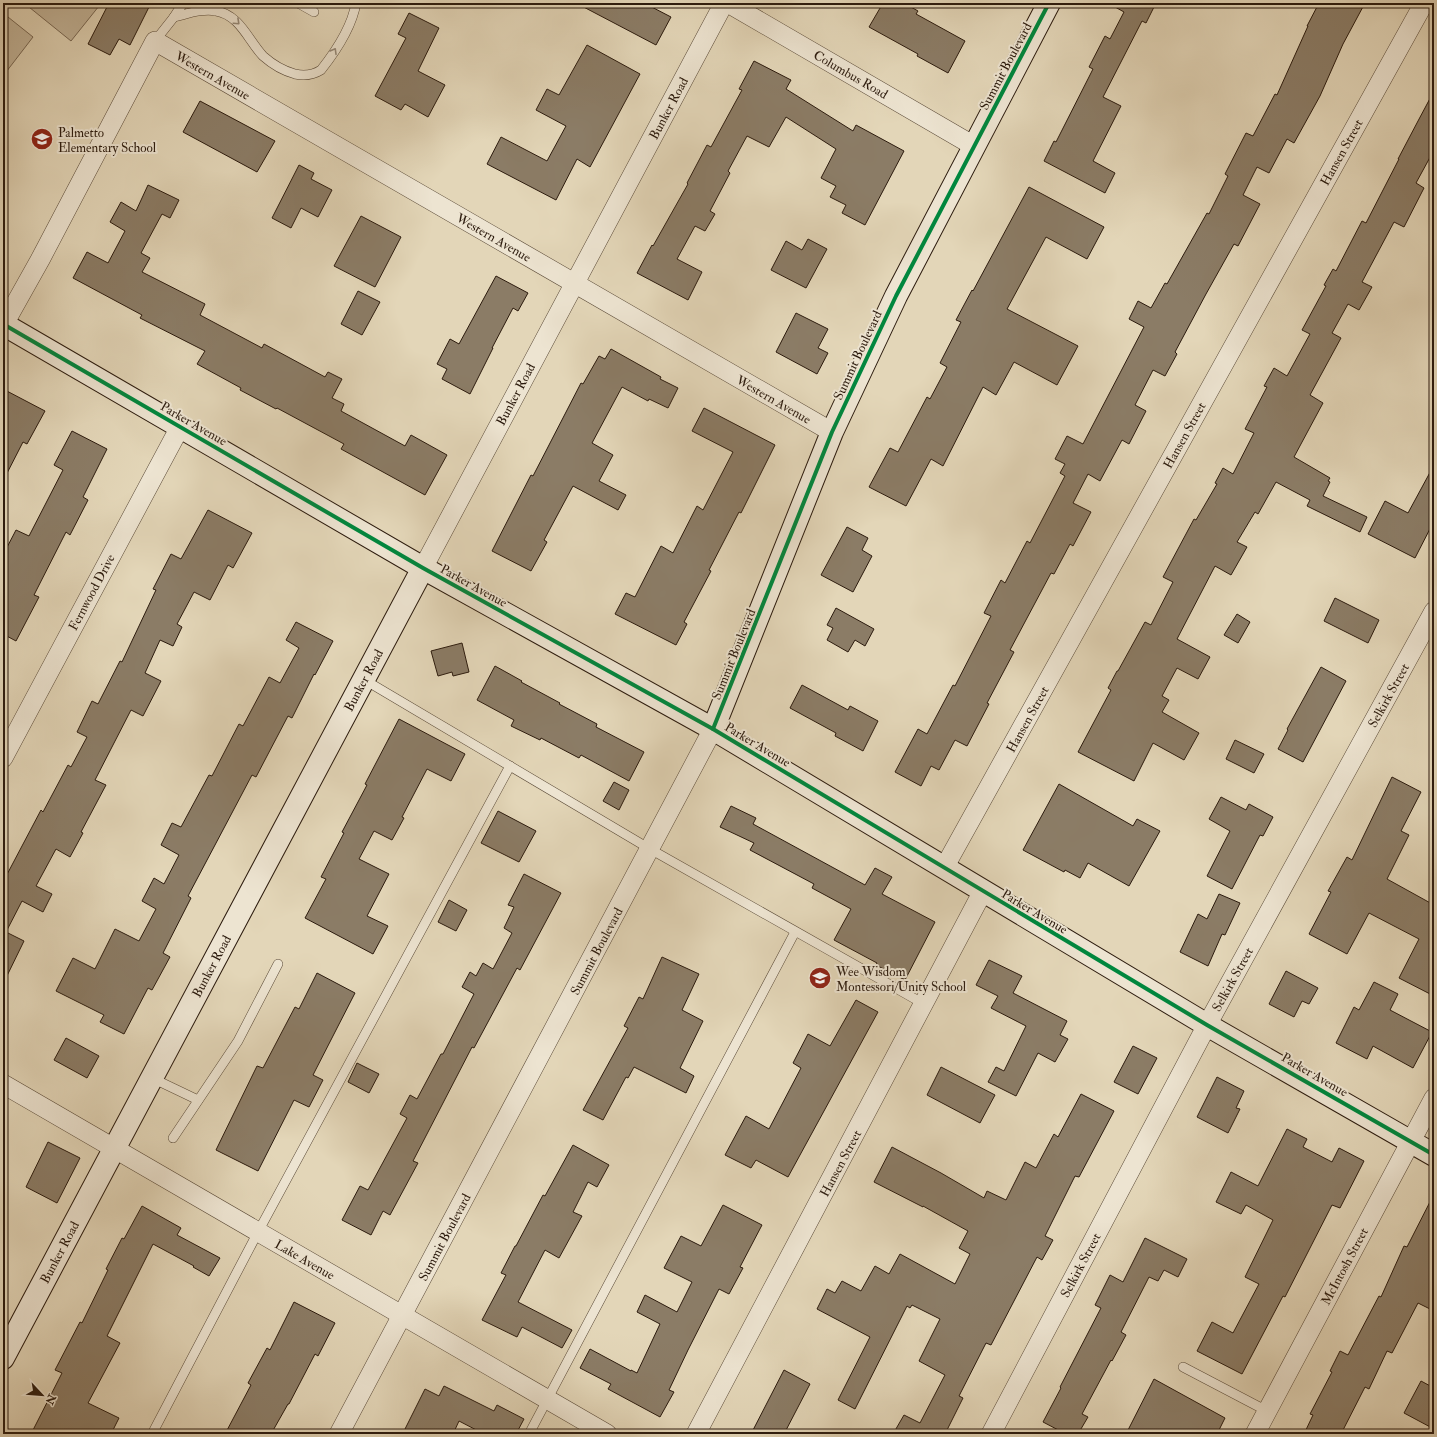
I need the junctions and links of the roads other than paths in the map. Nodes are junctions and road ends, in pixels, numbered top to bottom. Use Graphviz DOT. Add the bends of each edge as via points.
graph roads {
  1 [pos="183,3"];
  2 [pos="298,3"];
  3 [pos="356,3"];
  4 [pos="724,3"];
  5 [pos="728,3"];
  6 [pos="1049,3"];
  7 [pos="1424,3"];
  8 [pos="314,12"];
  9 [pos="174,17"];
  10 [pos="156,41"];
  11 [pos="974,146"];
  12 [pos="574,284"];
  13 [pos="3,324"];
  14 [pos="180,427"];
  15 [pos="832,432"];
  16 [pos="422,568"];
  17 [pos="1434,611"];
  18 [pos="363,680"];
  19 [pos="713,729"];
  20 [pos="3,758"];
  21 [pos="510,766"];
  22 [pos="650,849"];
  23 [pos="944,868"];
  24 [pos="984,891"];
  25 [pos="796,932"];
  26 [pos="278,964"];
  27 [pos="924,1004"];
  28 [pos="1207,1025"];
  29 [pos="152,1078"];
  30 [pos="3,1084"];
  31 [pos="1434,1098"];
  32 [pos="198,1100"];
  33 [pos="173,1138"];
  34 [pos="1411,1141"];
  35 [pos="114,1148"];
  36 [pos="1434,1155"];
  37 [pos="258,1232"];
  38 [pos="402,1315"];
  39 [pos="3,1358"];
  40 [pos="1183,1367"];
  41 [pos="547,1399"];
  42 [pos="1267,1411"];
  43 [pos="152,1434"];
  44 [pos="339,1434"];
  45 [pos="529,1434"];
  46 [pos="607,1434"];
  47 [pos="696,1434"];
  48 [pos="991,1434"];
  49 [pos="1255,1434"];
  1 -- 9 [label="lane"];
  2 -- 8 [label="lane"];
  9 -- 3 [label="lane, one-way" via="216,10 224,13 235,20 264,57 275,65 295,74 314,74 321,70 341,40"];
  4 -- 12 [label="street, Bunker Road"];
  5 -- 11 [label="street, Columbus Road"];
  6 -- 11 [label="street, Summit Boulevard"];
  7 -- 23 [label="street, Hansen Street"];
  9 -- 10 [label="lane"];
  10 -- 12 [label="street, Western Avenue"];
  10 -- 13 [label="street"];
  11 -- 15 [label="street, Summit Boulevard" via="896,296"];
  12 -- 15 [label="street, Western Avenue"];
  12 -- 16 [label="street, Bunker Road"];
  13 -- 14 [label="street, Parker Avenue"];
  14 -- 16 [label="street, Parker Avenue"];
  14 -- 20 [label="street, Fernwood Drive"];
  15 -- 19 [label="street, Summit Boulevard"];
  16 -- 18 [label="street, Bunker Road"];
  16 -- 19 [label="street, Parker Avenue"];
  17 -- 28 [label="street, Selkirk Street"];
  18 -- 21 [label="lane"];
  18 -- 29 [label="street, Bunker Road"];
  19 -- 22 [label="street, Summit Boulevard"];
  19 -- 23 [label="street, Parker Avenue"];
  21 -- 22 [label="lane"];
  21 -- 37 [label="lane"];
  22 -- 25 [label="lane"];
  22 -- 38 [label="street, Summit Boulevard"];
  23 -- 24 [label="street, Parker Avenue"];
  24 -- 27 [label="street, Hansen Street"];
  24 -- 28 [label="street, Parker Avenue"];
  25 -- 27 [label="lane"];
  25 -- 41 [label="lane"];
  26 -- 32 [label="lane" via="238,1041"];
  27 -- 47 [label="street, Hansen Street"];
  28 -- 34 [label="street, Parker Avenue"];
  28 -- 48 [label="street, Selkirk Street"];
  29 -- 32 [label="lane"];
  29 -- 35 [label="street, Bunker Road"];
  30 -- 35 [label="street, Lake Avenue"];
  31 -- 34 [label="street, McIntosh Street"];
  32 -- 33 [label="lane"];
  34 -- 36 [label="street, Parker Avenue"];
  34 -- 42 [label="street, McIntosh Street"];
  35 -- 37 [label="street, Lake Avenue"];
  35 -- 39 [label="street, Bunker Road"];
  37 -- 38 [label="street, Lake Avenue"];
  37 -- 43 [label="lane"];
  38 -- 41 [label="street, Lake Avenue"];
  38 -- 44 [label="street, Summit Boulevard"];
  40 -- 42 [label="lane"];
  41 -- 45 [label="lane"];
  41 -- 46 [label="street, Lake Avenue"];
  42 -- 49 [label="street, McIntosh Street"];
}
